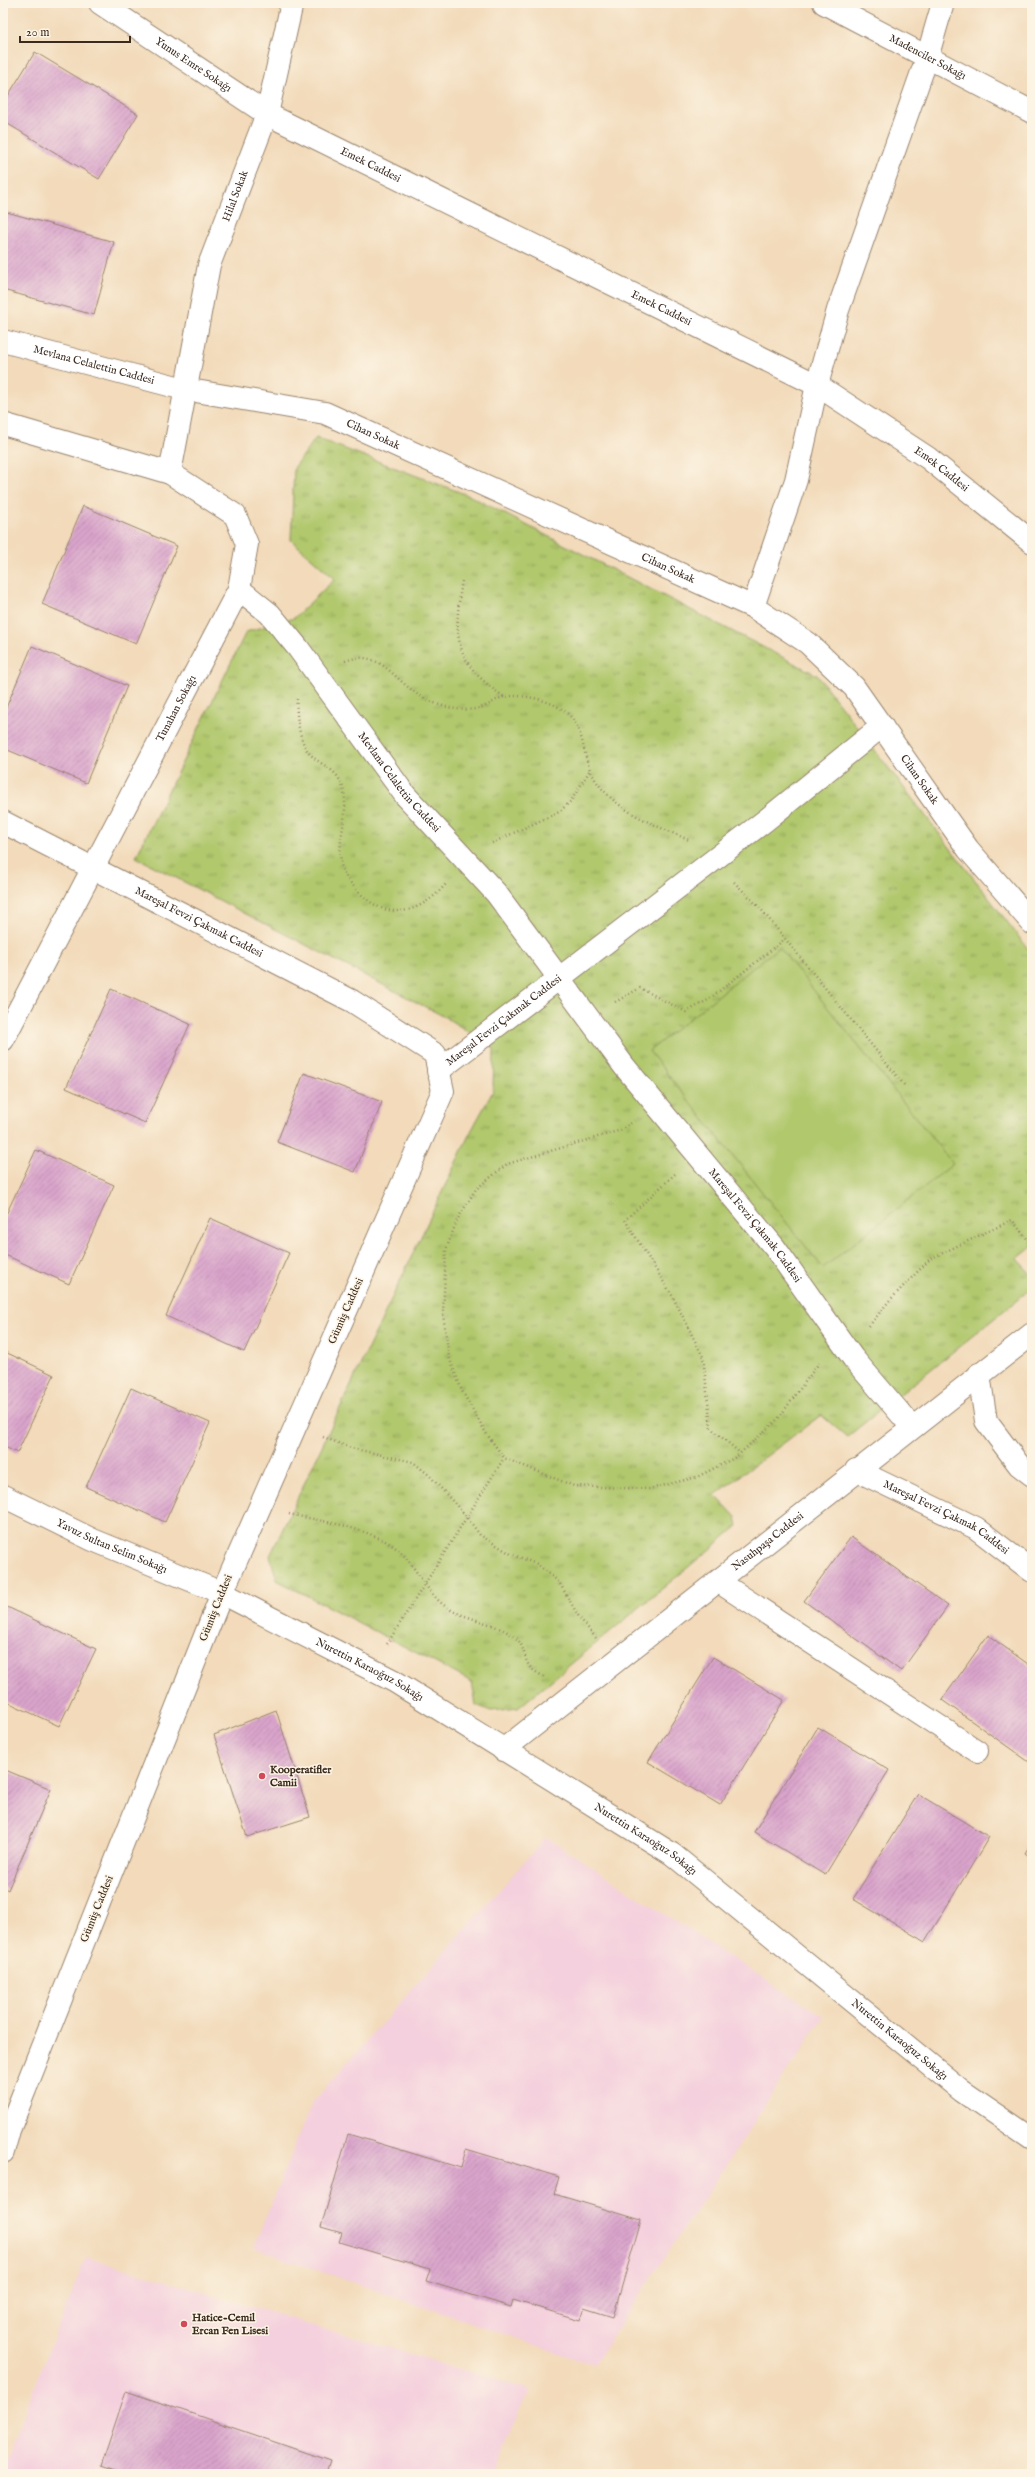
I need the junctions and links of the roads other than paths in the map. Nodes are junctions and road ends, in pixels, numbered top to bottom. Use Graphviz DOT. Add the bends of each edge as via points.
graph roads {
  1 [pos="100,3"];
  2 [pos="292,3"];
  3 [pos="824,3"];
  4 [pos="943,3"];
  5 [pos="927,58"];
  6 [pos="1032,112"];
  7 [pos="267,114"];
  8 [pos="3,341"];
  9 [pos="816,385"];
  10 [pos="184,389"];
  11 [pos="3,424"];
  12 [pos="170,473"];
  13 [pos="1032,542"];
  14 [pos="239,589"];
  15 [pos="753,607"];
  16 [pos="875,732"];
  17 [pos="3,822"];
  18 [pos="92,868"];
  19 [pos="1032,923"];
  20 [pos="558,978"];
  21 [pos="3,1040"];
  22 [pos="438,1071"];
  23 [pos="1032,1334"];
  24 [pos="979,1374"];
  25 [pos="912,1427"];
  26 [pos="856,1470"];
  27 [pos="1032,1475"];
  28 [pos="3,1496"];
  29 [pos="1032,1571"];
  30 [pos="719,1582"];
  31 [pos="222,1593"];
  32 [pos="503,1750"];
  33 [pos="977,1751"];
  34 [pos="6,2129"];
  35 [pos="1032,2139"];
  36 [pos="3,2152"];
  1 -- 7 [label="street, Yunus Emre Sokağı"];
  2 -- 7 [label="street, Hilal Sokak"];
  3 -- 5 [label="street, Madenciler Sokağı"];
  4 -- 5 [label="street"];
  5 -- 6 [label="street, Madenciler Sokağı"];
  5 -- 9 [label="street" via="838,310"];
  7 -- 9 [label="street, Emek Caddesi"];
  7 -- 10 [label="street, Hilal Sokak" via="209,265"];
  8 -- 10 [label="street, Mevlana Celalettin Caddesi"];
  9 -- 13 [label="street, Emek Caddesi" via="928,458"];
  9 -- 15 [label="street" via="796,480"];
  10 -- 12 [label="street"];
  10 -- 15 [label="street, Cihan Sokak" via="325,413"];
  11 -- 12 [label="street, Tunahan Sokağı"];
  12 -- 14 [label="street, Tunahan Sokağı" via="235,515 247,544"];
  14 -- 18 [label="street, Tunahan Sokağı"];
  14 -- 20 [label="street, Mevlana Celalettin Caddesi" via="270,614 405,795 496,893"];
  15 -- 16 [label="street, Cihan Sokak" via="808,643 854,687"];
  16 -- 19 [label="street, Cihan Sokak" via="968,849"];
  16 -- 20 [label="street" via="716,858"];
  17 -- 18 [label="street, Mareşal Fevzi Çakmak Caddesi"];
  18 -- 21 [label="street, Tunahan Sokağı"];
  18 -- 22 [label="street, Mareşal Fevzi Çakmak Caddesi" via="352,1001 435,1054"];
  20 -- 22 [label="street, Mareşal Fevzi Çakmak Caddesi"];
  20 -- 25 [label="street, Mareşal Fevzi Çakmak Caddesi" via="624,1066 775,1248 843,1344"];
  22 -- 31 [label="street, Gümüş Caddesi" via="443,1091"];
  23 -- 24 [label="street, Nasuhpaşa Caddesi"];
  24 -- 25 [label="street, Nasuhpaşa Caddesi"];
  24 -- 27 [label="street" via="986,1420 1019,1465"];
  25 -- 26 [label="street, Nasuhpaşa Caddesi"];
  26 -- 29 [label="street, Mareşal Fevzi Çakmak Caddesi" via="976,1528"];
  26 -- 30 [label="street, Nasuhpaşa Caddesi"];
  28 -- 31 [label="street, Yavuz Sultan Selim Sokağı" via="93,1540"];
  30 -- 32 [label="street, Nasuhpaşa Caddesi"];
  30 -- 33 [label="street"];
  31 -- 32 [label="street, Nurettin Karaoğuz Sokağı" via="394,1682"];
  31 -- 34 [label="street, Gümüş Caddesi"];
  32 -- 35 [label="street, Nurettin Karaoğuz Sokağı" via="672,1854 962,2091"];
  34 -- 36 [label="street, Gümüş Caddesi"];
}
